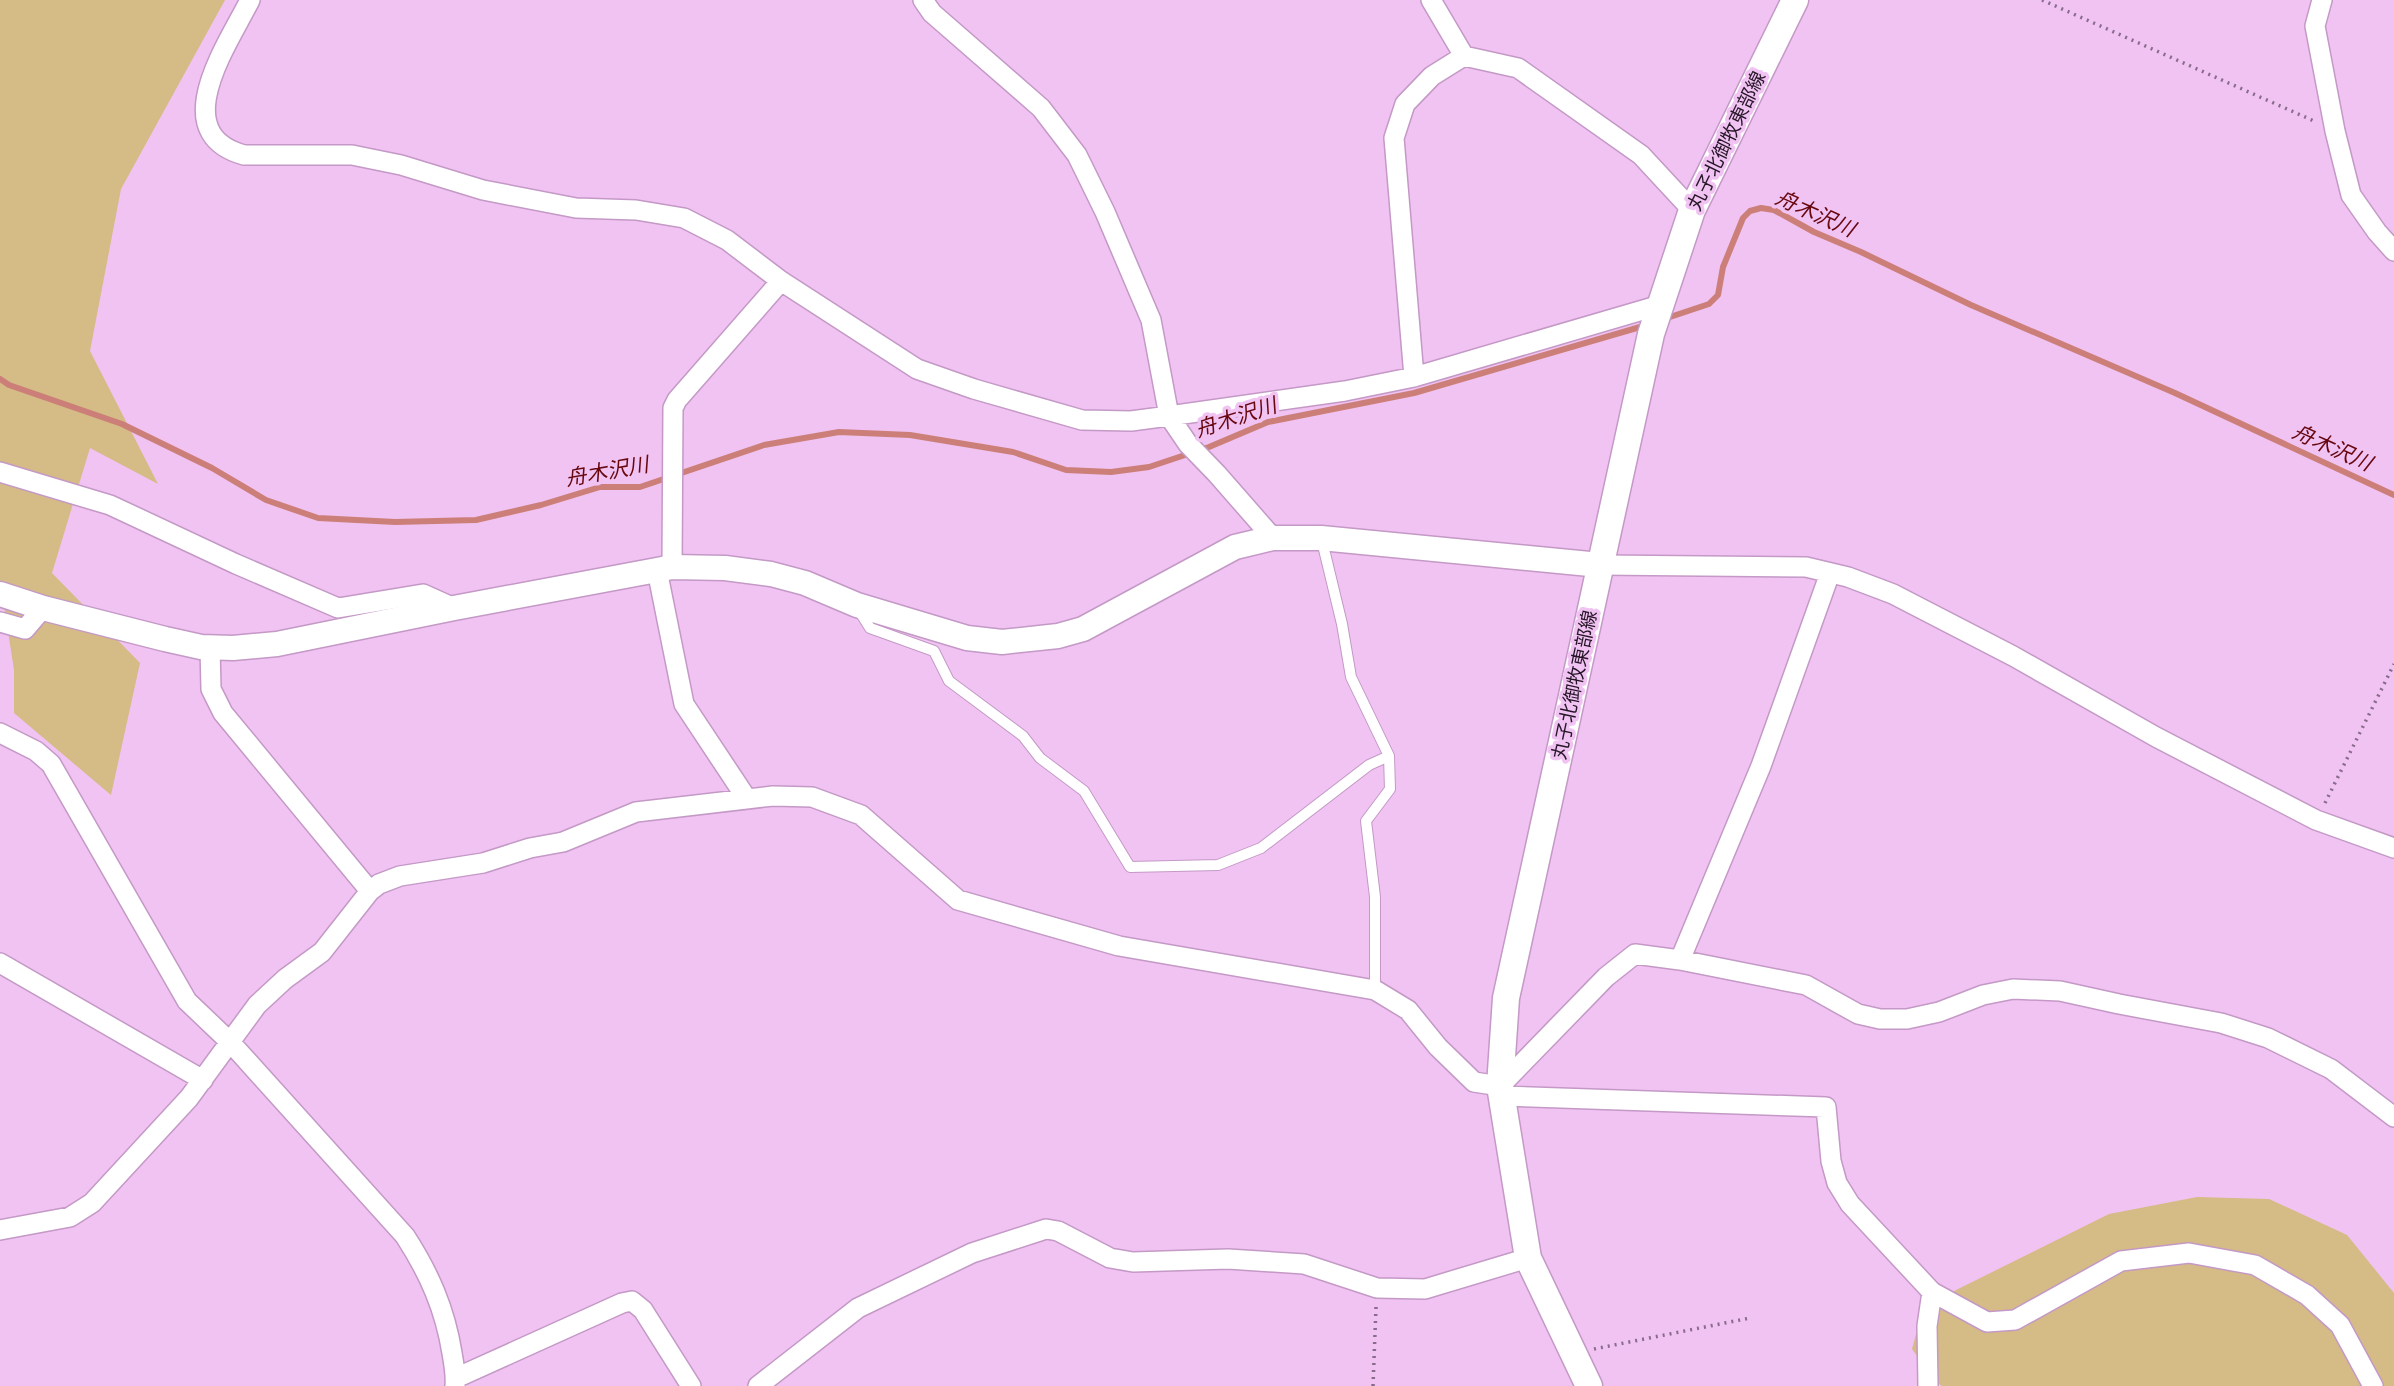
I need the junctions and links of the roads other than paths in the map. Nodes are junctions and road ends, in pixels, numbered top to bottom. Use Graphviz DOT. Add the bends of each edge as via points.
graph roads {
  1 [pos="250,0"];
  2 [pos="923,0"];
  3 [pos="1431,0"];
  4 [pos="1795,0"];
  5 [pos="2322,0"];
  6 [pos="1464,56"];
  7 [pos="1692,210"];
  8 [pos="2394,251"];
  9 [pos="781,281"];
  10 [pos="1660,305"];
  11 [pos="1414,377"];
  12 [pos="1168,416"];
  13 [pos="0,472"];
  14 [pos="1273,538"];
  15 [pos="1321,538"];
  16 [pos="1600,565"];
  17 [pos="664,568"];
  18 [pos="1830,573"];
  19 [pos="0,594"];
  20 [pos="857,605"];
  21 [pos="43,608"];
  22 [pos="454,608"];
  23 [pos="0,622"];
  24 [pos="210,647"];
  25 [pos="0,733"];
  26 [pos="1389,756"];
  27 [pos="747,799"];
  28 [pos="2394,848"];
  29 [pos="370,891"];
  30 [pos="1680,960"];
  31 [pos="0,963"];
  32 [pos="1376,990"];
  33 [pos="231,1043"];
  34 [pos="203,1080"];
  35 [pos="1501,1091"];
  36 [pos="2394,1117"];
  37 [pos="0,1230"];
  38 [pos="1528,1258"];
  39 [pos="1932,1292"];
  40 [pos="456,1382"];
  41 [pos="691,1386"];
  42 [pos="758,1386"];
  43 [pos="1589,1386"];
  44 [pos="1928,1386"];
  45 [pos="2373,1386"];
  1 -- 9 [label="street" via="220,59 205,104 209,133 229,151 244,155 352,155 483,190 576,208 636,210 684,218 727,240"];
  2 -- 12 [label="street" via="932,13 1041,108 1077,155 1151,320"];
  3 -- 6 [label="street"];
  4 -- 7 [label="main road, 丸子北御牧東部線"];
  5 -- 8 [label="street" via="2315,26 2351,195"];
  6 -- 7 [label="street" via="1518,68 1641,155"];
  6 -- 11 [label="street" via="1432,76 1405,104 1394,138"];
  7 -- 10 [label="main road, 丸子北御牧東部線"];
  9 -- 12 [label="street" via="917,369 974,389 1082,420"];
  9 -- 17 [label="street" via="673,408"];
  10 -- 11 [label="street"];
  10 -- 16 [label="main road, 丸子北御牧東部線"];
  11 -- 12 [label="street"];
  12 -- 14 [label="street"];
  13 -- 22 [label="street" via="110,505 338,608 423,594"];
  14 -- 15 [label="street"];
  14 -- 20 [label="street" via="1235,547 1111,616 1058,636 1002,642 967,638"];
  15 -- 16 [label="street"];
  15 -- 26 [label="lane" via="1351,677"];
  16 -- 18 [label="street" via="1806,567"];
  16 -- 35 [label="main road, 丸子北御牧東部線" via="1506,998"];
  17 -- 20 [label="street" via="771,574"];
  17 -- 22 [label="street"];
  17 -- 27 [label="street" via="684,704"];
  18 -- 28 [label="street" via="1893,594 2316,820"];
  18 -- 30 [label="street" via="1761,766"];
  19 -- 21 [label="street"];
  20 -- 26 [label="lane" via="870,628 934,651 948,681 1023,736 1040,758 1084,791 1130,867 1232,861 1261,848 1368,765"];
  21 -- 23 [label="street" via="25,629"];
  21 -- 24 [label="street"];
  22 -- 24 [label="street" via="277,644"];
  24 -- 29 [label="street" via="211,689 223,713"];
  25 -- 33 [label="street" via="51,764 187,1001"];
  26 -- 32 [label="lane" via="1390,789 1366,821 1375,897"];
  27 -- 29 [label="street" via="636,812 563,842 483,863 400,876"];
  27 -- 32 [label="street" via="812,797 861,815 958,900 1119,946"];
  29 -- 33 [label="street" via="322,953 257,1004"];
  30 -- 35 [label="street" via="1634,954 1606,977"];
  30 -- 36 [label="street" via="1806,985 1858,1014 1880,1019 1939,1012 2013,989 2060,991 2221,1023 2268,1038 2331,1069"];
  31 -- 34 [label="street"];
  32 -- 35 [label="street" via="1408,1010 1474,1082"];
  33 -- 34 [label="street"];
  33 -- 40 [label="street" via="405,1236 438,1295"];
  34 -- 37 [label="street" via="92,1203 70,1217"];
  35 -- 38 [label="main road, 丸子北御牧東部線"];
  35 -- 39 [label="street" via="1826,1107 1830,1161 1837,1184"];
  38 -- 42 [label="street" via="1425,1289 1377,1287 1304,1264 1110,1258 1045,1229 972,1253 858,1308"];
  38 -- 43 [label="main road, 丸子北御牧東部線"];
  39 -- 44 [label="street" via="1927,1326"];
  39 -- 45 [label="street" via="1987,1322 2015,1320 2121,1261 2189,1253 2255,1265 2307,1295 2340,1325"];
  40 -- 41 [label="street" via="632,1301 643,1310"];
}
